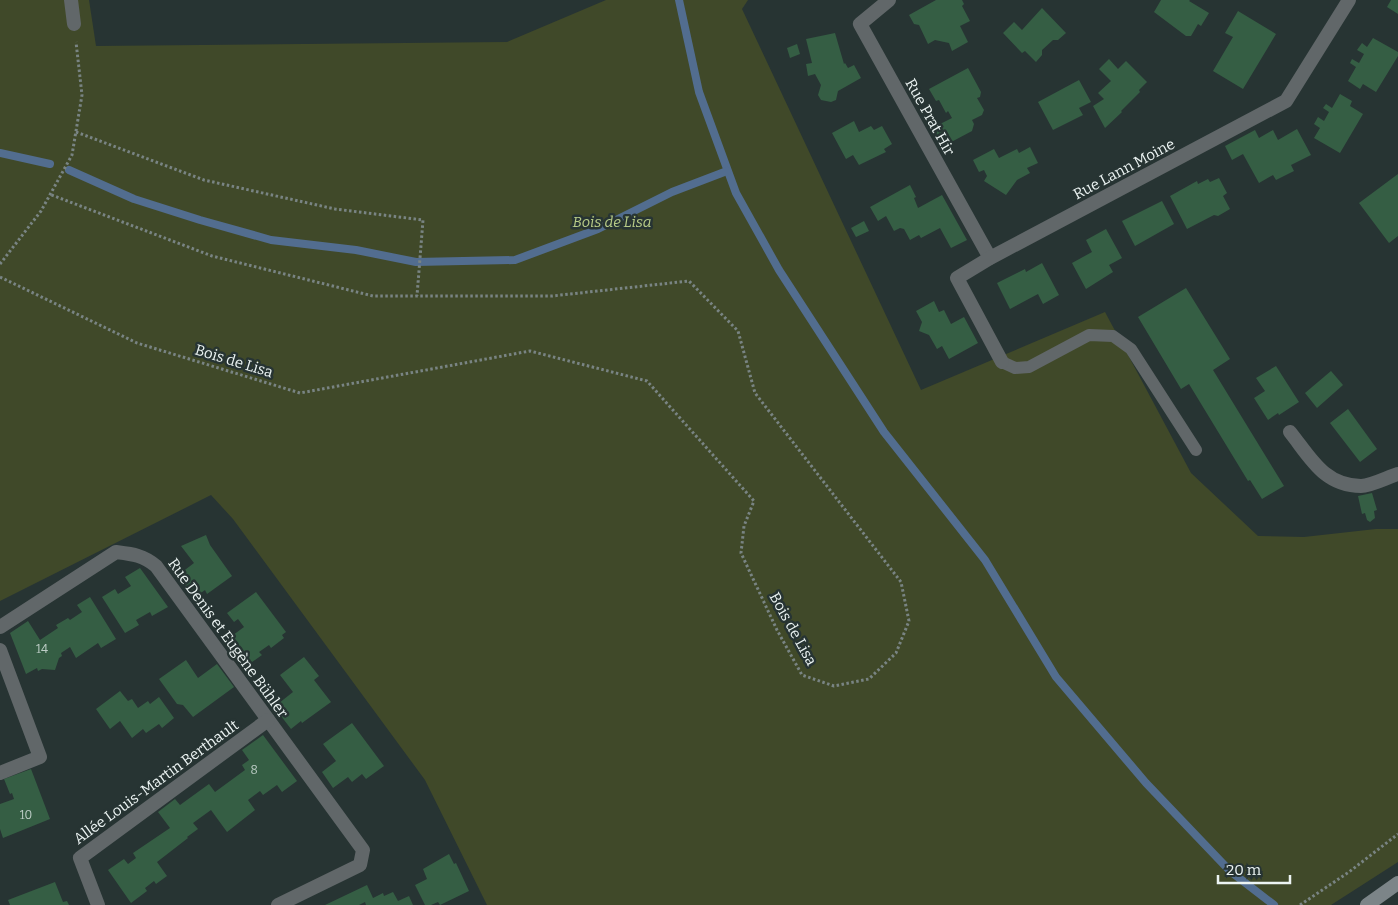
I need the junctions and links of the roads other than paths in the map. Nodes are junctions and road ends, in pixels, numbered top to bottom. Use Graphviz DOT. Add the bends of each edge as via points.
graph roads {
  1 [pos="71,0"];
  2 [pos="889,0"];
  3 [pos="1349,0"];
  4 [pos="74,24"];
  5 [pos="990,258"];
  6 [pos="1002,362"];
  7 [pos="1290,432"];
  8 [pos="1196,450"];
  9 [pos="1398,474"];
  10 [pos="0,627"];
  11 [pos="0,650"];
  12 [pos="268,720"];
  13 [pos="0,772"];
  14 [pos="1398,883"];
  15 [pos="98,905"];
  16 [pos="278,905"];
  17 [pos="1367,905"];
  1 -- 4 [label="street"];
  2 -- 5 [label="street, Rue Prat Hir" via="860,24"];
  3 -- 5 [label="street, Rue Lann Moine" via="1286,101"];
  5 -- 6 [label="street, Rue Lann Moine" via="957,278"];
  6 -- 8 [label="lane" via="1015,368 1029,367 1090,335 1114,336 1132,349"];
  7 -- 9 [label="street" via="1325,476 1341,483 1362,486"];
  10 -- 12 [label="street, Rue Denis et Eugène Bühler" via="116,552 146,558 156,566"];
  11 -- 13 [label="street" via="40,757"];
  12 -- 15 [label="street, Allée Louis-Martin Berthault" via="80,858"];
  12 -- 16 [label="street, Rue Denis et Eugène Bühler" via="363,850 360,865"];
  14 -- 17 [label="main road"];
}
